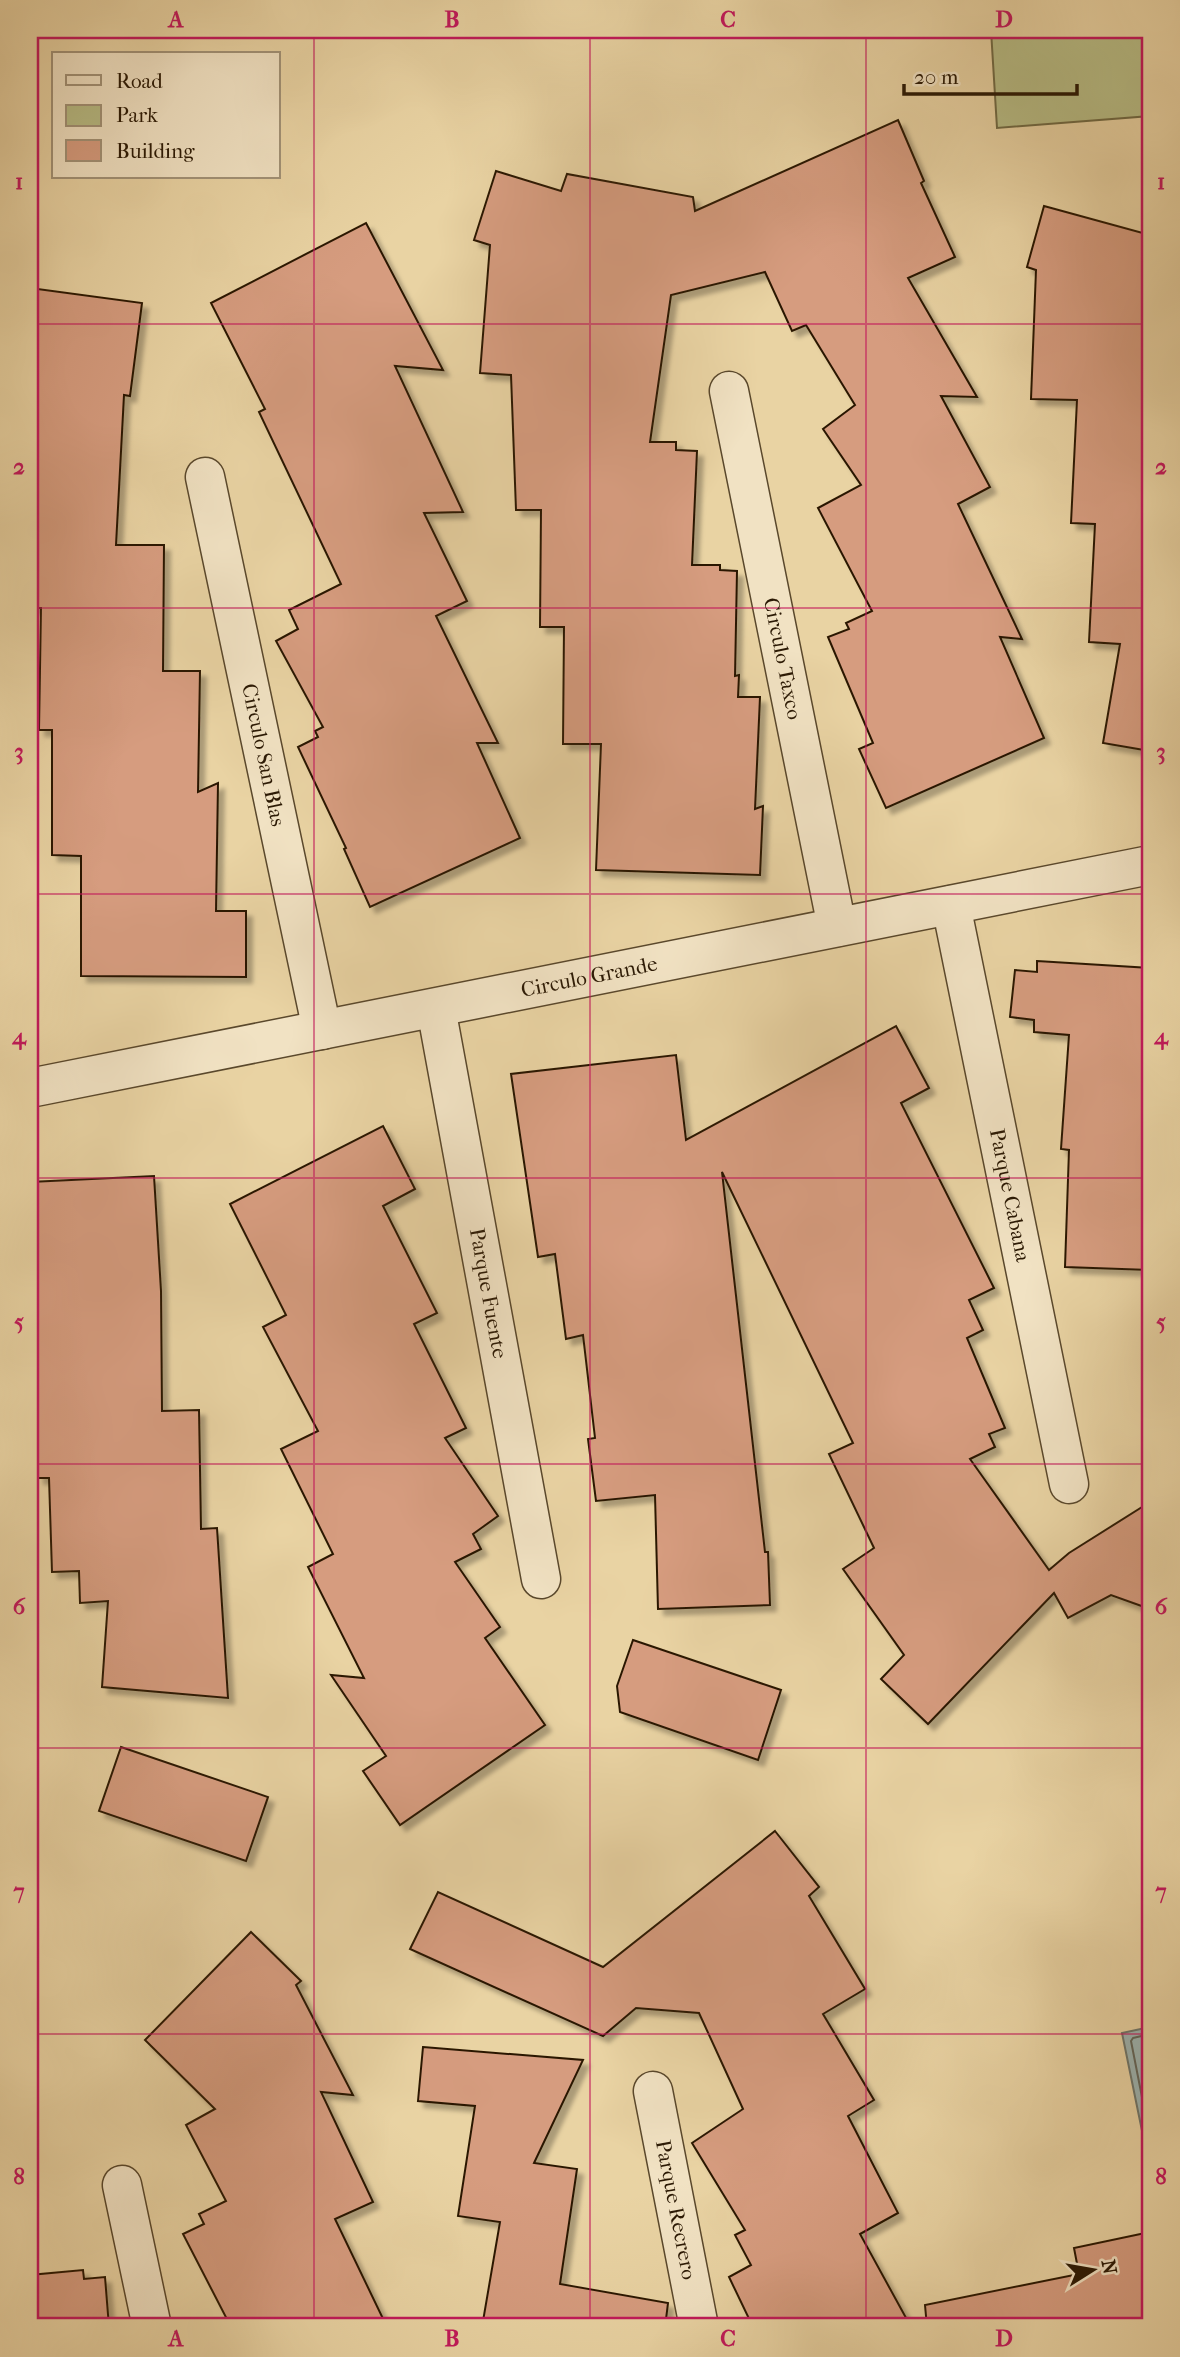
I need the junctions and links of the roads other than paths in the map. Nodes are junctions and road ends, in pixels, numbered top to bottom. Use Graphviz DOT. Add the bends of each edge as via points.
graph roads {
  1 [pos="729,391"];
  2 [pos="205,477"];
  3 [pos="1150,865"];
  4 [pos="951,905"];
  5 [pos="837,928"];
  6 [pos="436,1008"];
  7 [pos="322,1030"];
  8 [pos="30,1088"];
  9 [pos="1069,1484"];
  10 [pos="541,1579"];
  11 [pos="653,2091"];
  12 [pos="122,2185"];
  13 [pos="152,2327"];
  14 [pos="699,2327"];
  1 -- 5 [label="street, Circulo Taxco"];
  2 -- 7 [label="street, Circulo San Blas"];
  3 -- 4 [label="street, Circulo Grande"];
  4 -- 5 [label="street, Circulo Grande"];
  4 -- 9 [label="street, Parque Cabana"];
  5 -- 6 [label="street, Circulo Grande"];
  6 -- 7 [label="street, Circulo Grande"];
  6 -- 10 [label="street, Parque Fuente"];
  7 -- 8 [label="street, Circulo Grande"];
  11 -- 14 [label="street, Parque Recrero"];
  12 -- 13 [label="street"];
}
